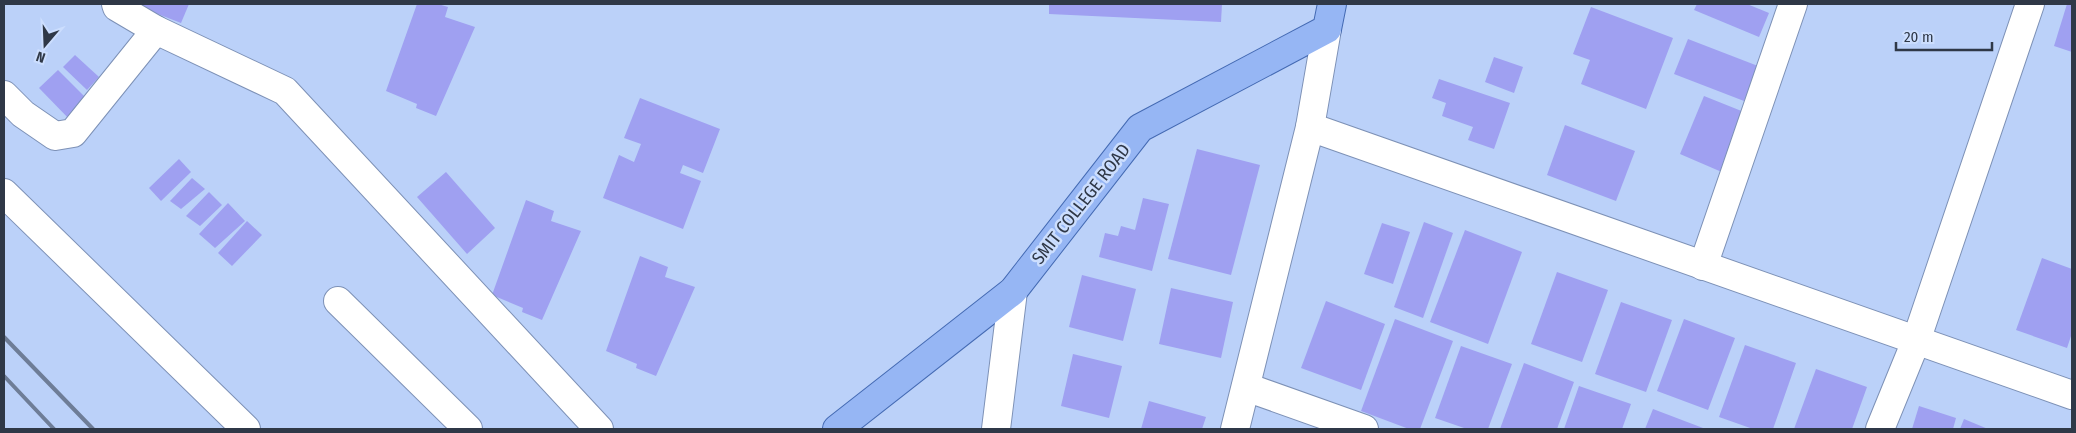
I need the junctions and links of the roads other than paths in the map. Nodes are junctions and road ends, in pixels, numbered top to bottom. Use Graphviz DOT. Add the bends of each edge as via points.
graph roads {
  1 [pos="116,4"];
  2 [pos="1793,4"];
  3 [pos="2030,4"];
  4 [pos="1330,16"];
  5 [pos="156,30"];
  6 [pos="4,95"];
  7 [pos="1310,127"];
  8 [pos="4,193"];
  9 [pos="1703,266"];
  10 [pos="1013,291"];
  11 [pos="338,301"];
  12 [pos="1916,341"];
  13 [pos="1246,387"];
  14 [pos="2072,395"];
  15 [pos="246,429"];
  16 [pos="468,429"];
  17 [pos="599,429"];
  18 [pos="837,429"];
  19 [pos="996,429"];
  20 [pos="1235,429"];
  21 [pos="1364,429"];
  22 [pos="1880,429"];
  1 -- 5 [label="street" via="116,7"];
  2 -- 9 [label="street"];
  3 -- 12 [label="street"];
  4 -- 7 [label="street"];
  4 -- 10 [label="main road, SMIT COLLEGE ROAD" via="1140,128"];
  5 -- 6 [label="street" via="73,133 55,136 23,114"];
  5 -- 17 [label="street" via="285,91"];
  7 -- 9 [label="street"];
  7 -- 13 [label="street"];
  8 -- 15 [label="street"];
  9 -- 12 [label="street"];
  10 -- 18 [label="main road, SMIT COLLEGE ROAD"];
  10 -- 19 [label="street"];
  11 -- 16 [label="street"];
  12 -- 14 [label="street"];
  12 -- 22 [label="street"];
  13 -- 20 [label="street"];
  13 -- 21 [label="street"];
}
